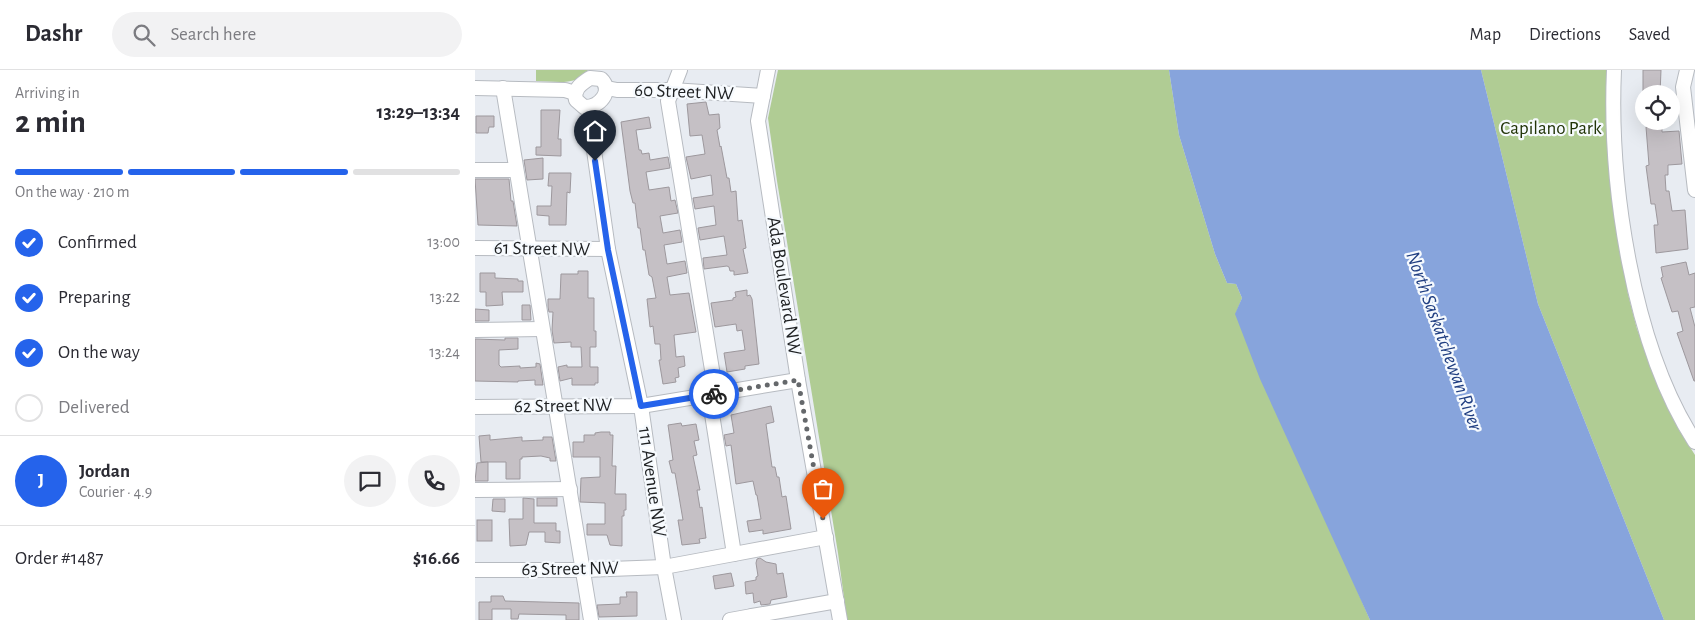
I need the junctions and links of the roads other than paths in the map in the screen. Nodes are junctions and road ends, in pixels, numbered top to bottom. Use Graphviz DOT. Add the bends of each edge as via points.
graph roads {
  1 [pos="679,70"];
  2 [pos="768,70"];
  3 [pos="1614,70"];
  4 [pos="1687,70"];
  5 [pos="601,79"];
  6 [pos="475,88"];
  7 [pos="503,88"];
  8 [pos="672,90"];
  9 [pos="575,93"];
  10 [pos="763,96"];
  11 [pos="588,108"];
  12 [pos="475,170"];
  13 [pos="516,170"];
  14 [pos="1695,190"];
  15 [pos="475,248"];
  16 [pos="529,248"];
  17 [pos="608,250"];
  18 [pos="542,329"];
  19 [pos="475,330"];
  20 [pos="798,380"];
  21 [pos="709,395"];
  22 [pos="556,406"];
  23 [pos="641,406"];
  24 [pos="475,407"];
  25 [pos="1695,442"];
  26 [pos="570,489"];
  27 [pos="475,490"];
  28 [pos="826,536"];
  29 [pos="734,554"];
  30 [pos="664,567"];
  31 [pos="475,570"];
  32 [pos="583,570"];
  33 [pos="837,600"];
  34 [pos="752,618"];
  35 [pos="591,620"];
  36 [pos="674,620"];
  37 [pos="730,620"];
  38 [pos="840,620"];
  1 -- 8 [label="street"];
  2 -- 10 [label="street, Ada Boulevard NW"];
  3 -- 25 [label="street" via="1615,154 1633,282 1657,361"];
  4 -- 14 [label="street" via="1683,87"];
  5 -- 8 [label="street, 60 Street NW" via="617,90"];
  5 -- 9 [label="street" via="587,80"];
  5 -- 11 [label="street" via="603,98"];
  6 -- 7 [label="street"];
  7 -- 9 [label="street"];
  7 -- 13 [label="street"];
  8 -- 10 [label="street, 60 Street NW"];
  8 -- 21 [label="street" via="668,101 715,388"];
  9 -- 11 [label="street" via="578,104"];
  10 -- 20 [label="street, Ada Boulevard NW" via="758,121"];
  11 -- 17 [label="street, 111 Avenue NW"];
  12 -- 13 [label="street"];
  13 -- 16 [label="street"];
  15 -- 16 [label="street, 61 Street NW"];
  16 -- 17 [label="street, 61 Street NW"];
  16 -- 18 [label="street"];
  17 -- 23 [label="street, 111 Avenue NW"];
  18 -- 19 [label="street"];
  18 -- 22 [label="street"];
  20 -- 21 [label="street, 62 Street NW"];
  20 -- 28 [label="street, Ada Boulevard NW"];
  21 -- 23 [label="street, 62 Street NW"];
  21 -- 29 [label="street"];
  22 -- 23 [label="street, 62 Street NW"];
  22 -- 24 [label="street, 62 Street NW"];
  22 -- 26 [label="street"];
  23 -- 30 [label="street, 111 Avenue NW"];
  26 -- 27 [label="street"];
  26 -- 32 [label="street"];
  28 -- 29 [label="street, 63 Street NW"];
  28 -- 33 [label="street, Ada Boulevard NW"];
  29 -- 30 [label="street, 63 Street NW"];
  30 -- 32 [label="street, 63 Street NW"];
  30 -- 36 [label="street, 111 Avenue NW"];
  31 -- 32 [label="street, 63 Street NW"];
  32 -- 35 [label="street"];
  33 -- 34 [label="street"];
  33 -- 38 [label="street, Ada Boulevard NW"];
  34 -- 37 [label="street"];
}
